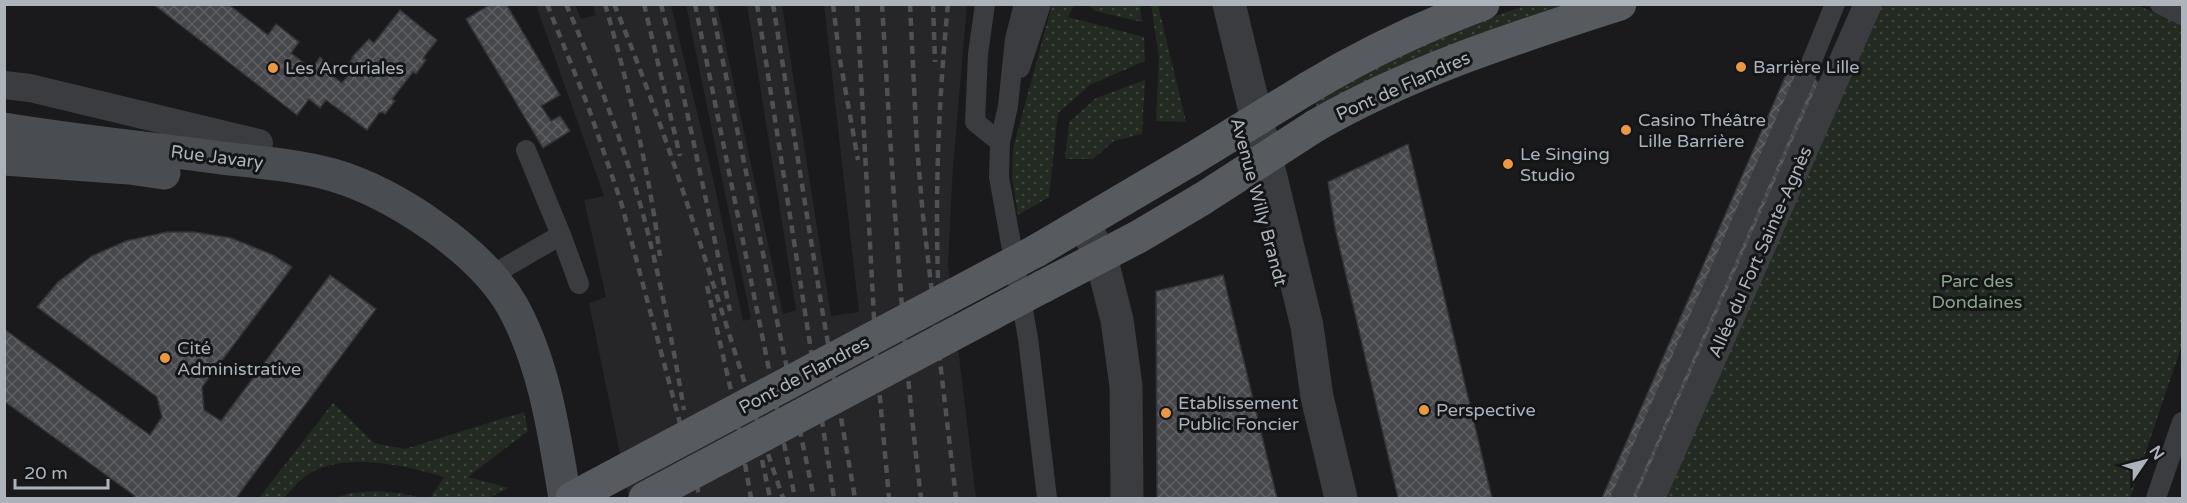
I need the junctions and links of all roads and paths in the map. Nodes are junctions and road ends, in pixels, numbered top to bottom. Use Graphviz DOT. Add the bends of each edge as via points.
graph roads {
  1 [pos="985,4"];
  2 [pos="1024,4"];
  3 [pos="1041,4"];
  4 [pos="1209,4"];
  5 [pos="1229,4"];
  6 [pos="1483,4"];
  7 [pos="1620,4"];
  8 [pos="1835,4"];
  9 [pos="1868,4"];
  10 [pos="2160,4"];
  11 [pos="2182,15"];
  12 [pos="4,85"];
  13 [pos="1008,106"];
  14 [pos="4,129"];
  15 [pos="1000,142"];
  16 [pos="259,143"];
  17 [pos="526,150"];
  18 [pos="4,159"];
  19 [pos="419,217"];
  20 [pos="1084,224"];
  21 [pos="561,235"];
  22 [pos="1101,257"];
  23 [pos="490,276"];
  24 [pos="579,284"];
  25 [pos="1317,397"];
  26 [pos="2182,422"];
  27 [pos="565,498"];
  28 [pos="572,498"];
  29 [pos="645,498"];
  30 [pos="1047,498"];
  31 [pos="1127,498"];
  32 [pos="1341,498"];
  33 [pos="1621,498"];
  34 [pos="1651,498"];
  35 [pos="2156,498"];
  1 -- 15 [label="lane" via="975,122"];
  2 -- 13 [label="lane" via="1015,39"];
  3 -- 13 [label="lane"];
  4 -- 25 [label="street, Avenue Willy Brandt" via="1293,330"];
  5 -- 25 [label="street, Avenue Willy Brandt" via="1307,326"];
  6 -- 20 [label="main road, Pont de Flandres, bridge" via="1416,30 1348,63"];
  7 -- 22 [label="main road, Pont de Flandres, bridge" via="1407,80 1338,113"];
  8 -- 33 [label="lane"];
  9 -- 34 [label="street, Allée du Fort Sainte-Agnès"];
  10 -- 11 [label="lane"];
  12 -- 16 [label="street, Rue Javary" via="30,87"];
  13 -- 15 [label="lane"];
  14 -- 19 [label="main road, Rue Javary" via="331,174 387,196"];
  15 -- 30 [label="lane" via="999,177 1028,338"];
  17 -- 21 [label="lane"];
  18 -- 19 [label="main road, Rue Javary" via="129,168 323,193"];
  19 -- 23 [label="main road, Rue Javary"];
  20 -- 22 [label="street"];
  20 -- 28 [label="main road, Pont de Flandres, bridge"];
  21 -- 23 [label="lane"];
  21 -- 24 [label="lane"];
  22 -- 29 [label="main road, Pont de Flandres, bridge"];
  22 -- 31 [label="street" via="1117,320 1126,386"];
  23 -- 27 [label="main road, Rue Javary" via="511,304 536,356"];
  25 -- 32 [label="street, Avenue Willy Brandt"];
  26 -- 35 [label="lane"];
}
